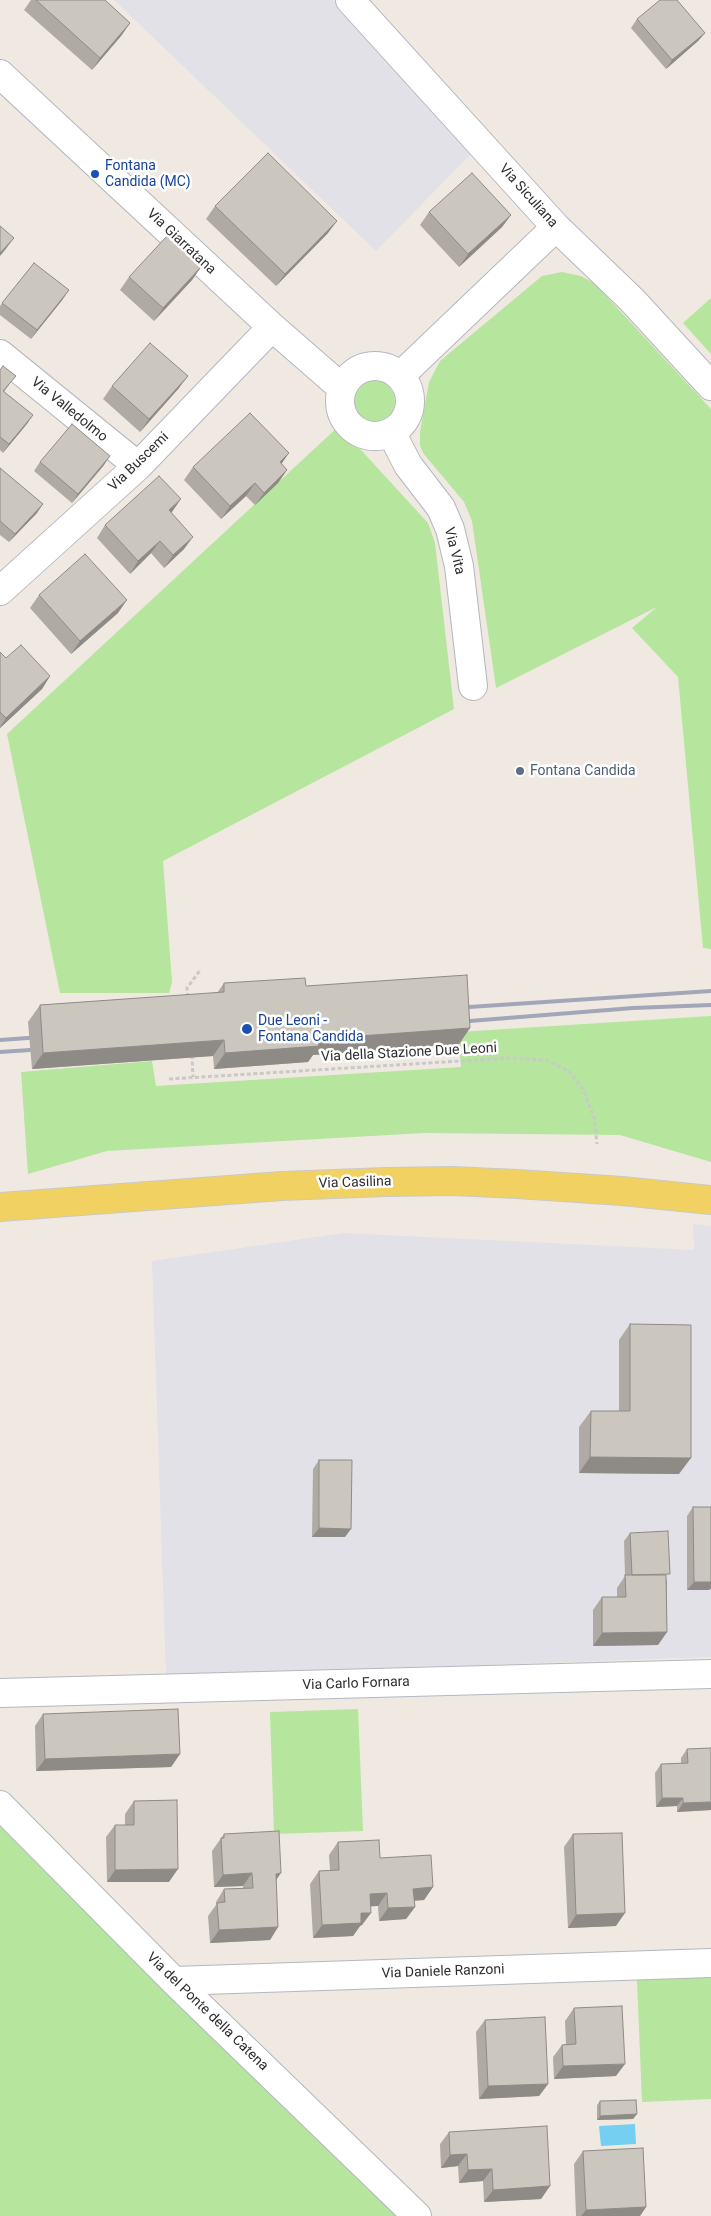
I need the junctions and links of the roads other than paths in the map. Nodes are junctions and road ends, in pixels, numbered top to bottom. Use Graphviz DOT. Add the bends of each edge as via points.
graph roads {
  1 [pos="350,0"];
  2 [pos="0,74"];
  3 [pos="556,227"];
  4 [pos="272,327"];
  5 [pos="0,354"];
  6 [pos="400,376"];
  7 [pos="711,386"];
  8 [pos="342,388"];
  9 [pos="391,432"];
  10 [pos="138,466"];
  11 [pos="0,590"];
  12 [pos="473,686"];
  13 [pos="711,1200"];
  14 [pos="0,1207"];
  15 [pos="711,1674"];
  16 [pos="0,1693"];
  17 [pos="0,1805"];
  18 [pos="711,1964"];
  19 [pos="174,1981"];
  20 [pos="417,2216"];
  1 -- 3 [label="street, Via Siculiana"];
  2 -- 4 [label="street, Via Giarratana"];
  3 -- 6 [label="street"];
  3 -- 7 [label="street, Via Siculiana" via="632,300"];
  4 -- 8 [label="street, Via Giarratana"];
  4 -- 10 [label="street, Via Buscemi"];
  5 -- 10 [label="street, Via Valledolmo"];
  6 -- 8 [label="street" via="383,366 369,366 355,371"];
  6 -- 9 [label="street" via="408,388 410,404 407,416"];
  8 -- 9 [label="street" via="340,406 348,425 375,436"];
  9 -- 12 [label="street, Via Vita" via="408,464 441,508 450,529 459,566"];
  10 -- 11 [label="street, Via Buscemi"];
  13 -- 14 [label="main road, Via Casilina" via="517,1184 395,1181 272,1186"];
  15 -- 16 [label="street, Via Carlo Fornara"];
  17 -- 19 [label="street, Via del Ponte della Catena"];
  18 -- 19 [label="street, Via Daniele Ranzoni"];
  19 -- 20 [label="street, Via del Ponte della Catena"];
}
